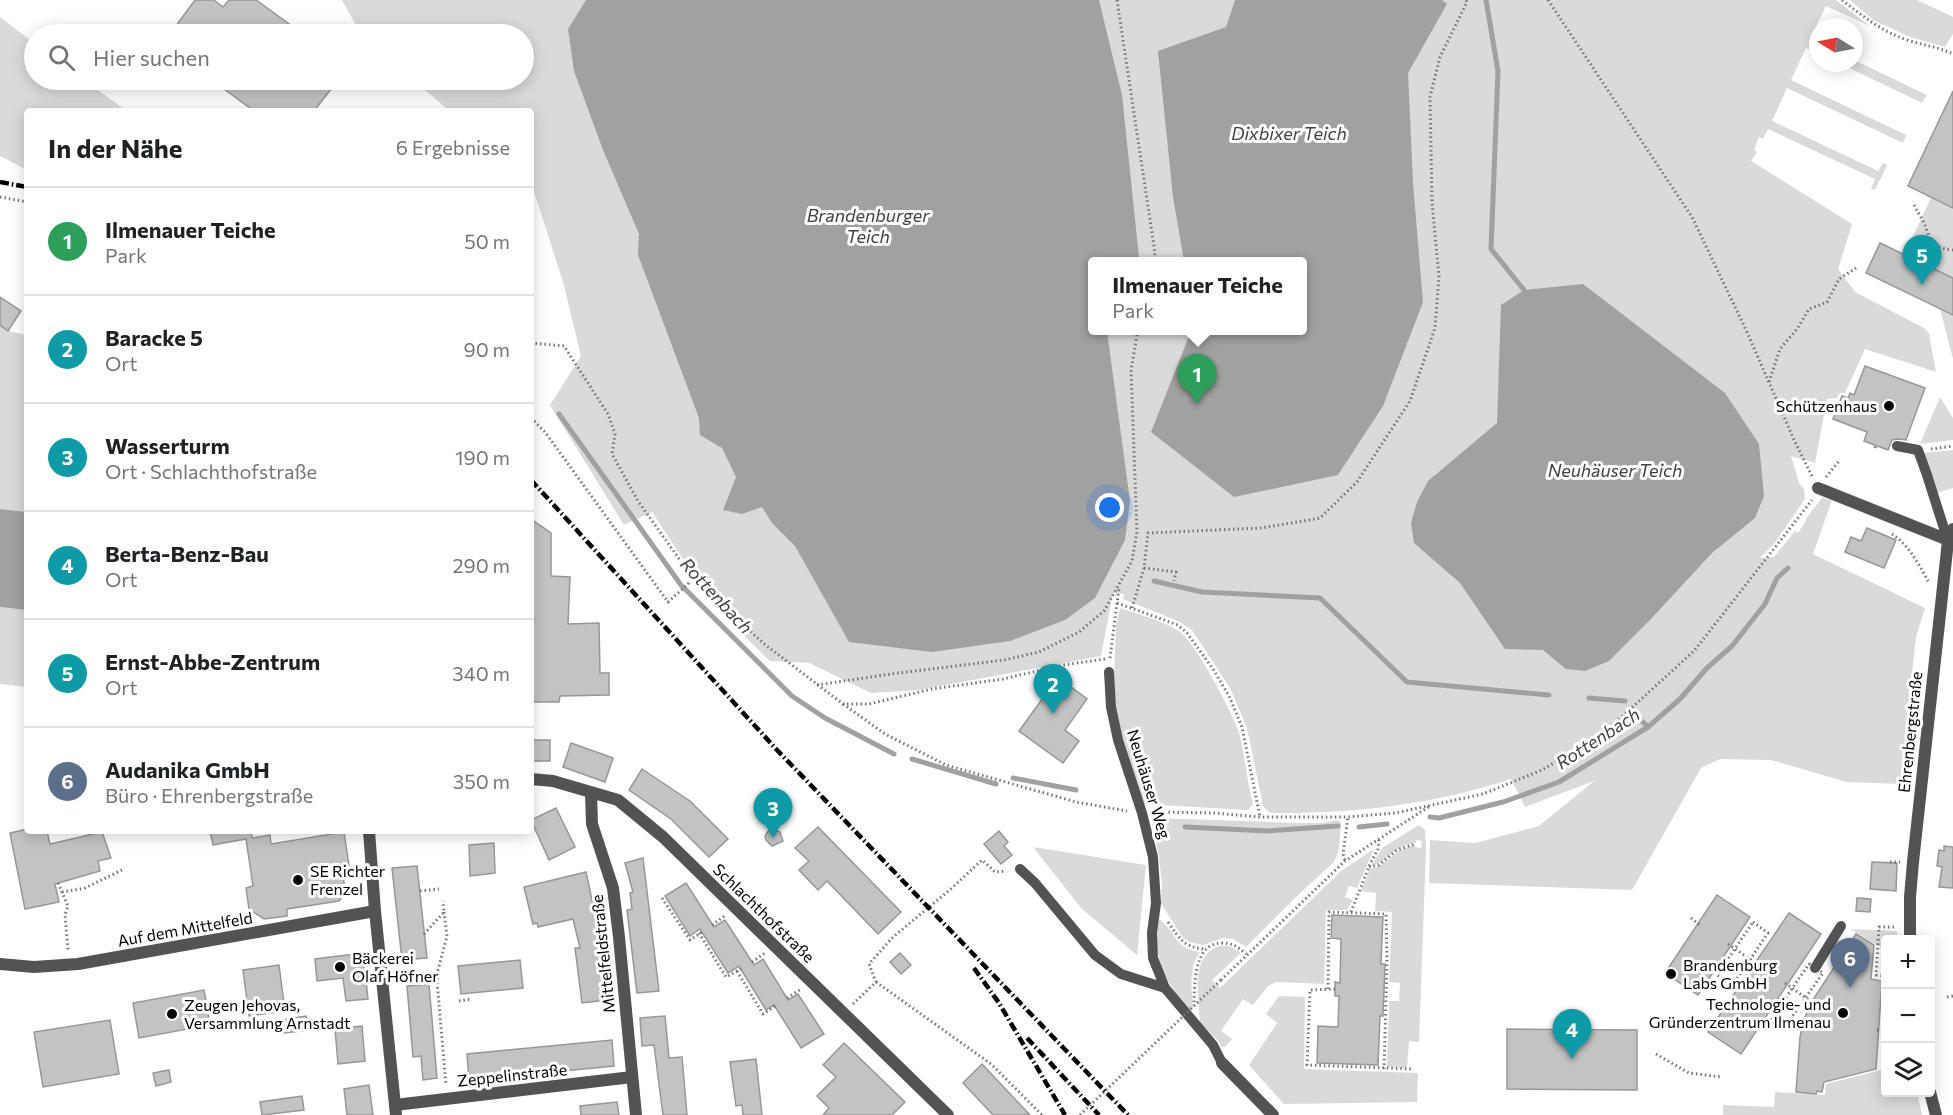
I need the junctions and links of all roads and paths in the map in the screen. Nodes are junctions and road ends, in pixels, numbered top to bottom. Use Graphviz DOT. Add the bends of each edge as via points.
graph roads {
  1 [pos="1117,0"];
  2 [pos="1466,0"];
  3 [pos="1548,0"];
  4 [pos="1842,0"];
  5 [pos="1953,54"];
  6 [pos="0,197"];
  7 [pos="24,201"];
  8 [pos="1914,205"];
  9 [pos="1953,250"];
  10 [pos="1154,257"];
  11 [pos="1856,267"];
  12 [pos="1137,335"];
  13 [pos="534,343"];
  14 [pos="1769,382"];
  15 [pos="534,421"];
  16 [pos="1897,446"];
  17 [pos="1953,446"];
  18 [pos="1918,450"];
  19 [pos="1840,460"];
  20 [pos="1818,488"];
  21 [pos="1953,529"];
  22 [pos="1885,530"];
  23 [pos="1950,542"];
  24 [pos="1144,568"];
  25 [pos="692,577"];
  26 [pos="1174,581"];
  27 [pos="1930,585"];
  28 [pos="1119,586"];
  29 [pos="1117,603"];
  30 [pos="1132,608"];
  31 [pos="1110,658"];
  32 [pos="1109,672"];
  33 [pos="817,685"];
  34 [pos="843,704"];
  35 [pos="534,779"];
  36 [pos="591,793"];
  37 [pos="1431,805"];
  38 [pos="1142,813"];
  39 [pos="1260,817"];
  40 [pos="1348,817"];
  41 [pos="369,834"];
  42 [pos="1379,840"];
  43 [pos="1415,843"];
  44 [pos="1345,861"];
  45 [pos="1368,867"];
  46 [pos="1020,869"];
  47 [pos="122,870"];
  48 [pos="58,883"];
  49 [pos="439,889"];
  50 [pos="420,891"];
  51 [pos="61,892"];
  52 [pos="662,898"];
  53 [pos="443,901"];
  54 [pos="1156,903"];
  55 [pos="375,910"];
  56 [pos="444,912"];
  57 [pos="1352,912"];
  58 [pos="1691,918"];
  59 [pos="1701,926"];
  60 [pos="1841,926"];
  61 [pos="1879,927"];
  62 [pos="424,934"];
  63 [pos="1910,935"];
  64 [pos="1728,944"];
  65 [pos="1207,949"];
  66 [pos="1735,949"];
  67 [pos="1246,954"];
  68 [pos="1750,960"];
  69 [pos="0,964"];
  70 [pos="69,965"];
  71 [pos="1758,965"];
  72 [pos="1815,968"];
  73 [pos="1881,976"];
  74 [pos="876,982"];
  75 [pos="1785,982"];
  76 [pos="1165,988"];
  77 [pos="1792,988"];
  78 [pos="1328,989"];
  79 [pos="1335,989"];
  80 [pos="1953,996"];
  81 [pos="1947,997"];
  82 [pos="1806,998"];
  83 [pos="471,999"];
  84 [pos="459,1001"];
  85 [pos="854,1003"];
  86 [pos="1813,1003"];
  87 [pos="775,1006"];
  88 [pos="1194,1023"];
  89 [pos="1877,1030"];
  90 [pos="1881,1030"];
  91 [pos="1656,1054"];
  92 [pos="1222,1063"];
  93 [pos="1384,1069"];
  94 [pos="1414,1069"];
  95 [pos="632,1077"];
  96 [pos="1722,1077"];
  97 [pos="446,1079"];
  98 [pos="1931,1097"];
  99 [pos="395,1110"];
  100 [pos="1038,1110"];
  101 [pos="636,1115"];
  102 [pos="948,1115"];
  103 [pos="1035,1115"];
  104 [pos="1042,1115"];
  105 [pos="1080,1115"];
  106 [pos="1273,1115"];
  107 [pos="1936,1115"];
  1 -- 10 [label="path"];
  2 -- 24 [label="path" via="1440,57 1430,96 1432,202 1439,277 1435,328 1410,401 1357,482 1320,518 1261,528 1148,533"];
  3 -- 14 [label="path" via="1692,217"];
  4 -- 5 [label="path" via="1870,23"];
  6 -- 7 [label="path"];
  8 -- 9 [label="path" via="1929,239 1936,246"];
  11 -- 14 [label="path" via="1839,279 1827,302 1809,309 1780,349"];
  12 -- 28 [label="path" via="1131,370 1137,532 1132,561"];
  13 -- 25 [label="path" via="564,346 608,414 615,434 612,454 638,501"];
  14 -- 20 [label="path"];
  15 -- 25 [label="path" via="668,602"];
  16 -- 18 [label="lane"];
  17 -- 18 [label="path"];
  18 -- 23 [label="lane"];
  19 -- 20 [label="path"];
  20 -- 23 [label="street"];
  20 -- 37 [label="path" via="1694,651 1616,722 1542,770 1483,794"];
  21 -- 23 [label="street, Ehrenbergstraße"];
  22 -- 27 [label="path" via="1898,538 1920,564"];
  23 -- 63 [label="street, Ehrenbergstraße" via="1913,862"];
  24 -- 26 [label="path" via="1176,572"];
  24 -- 30 [label="path"];
  25 -- 33 [label="path" via="763,643"];
  28 -- 29 [label="path"];
  28 -- 33 [label="path" via="1104,611 1079,632 1040,652"];
  29 -- 30 [label="path"];
  29 -- 31 [label="path"];
  30 -- 39 [label="path" via="1178,625 1218,678 1242,727"];
  31 -- 32 [label="path"];
  31 -- 34 [label="path" via="869,704"];
  32 -- 38 [label="lane, Neuhäuser Weg" via="1118,740"];
  33 -- 34 [label="path"];
  34 -- 38 [label="path" via="885,734 946,765 1076,802"];
  35 -- 36 [label="street, Schlachthofstraße"];
  36 -- 95 [label="street, Mittelfeldstraße" via="592,824 613,888"];
  36 -- 102 [label="street, Schlachthofstraße" via="618,800 663,837"];
  37 -- 40 [label="path"];
  37 -- 42 [label="path"];
  38 -- 39 [label="path"];
  38 -- 54 [label="lane, Neuhäuser Weg" via="1153,856"];
  39 -- 40 [label="path"];
  40 -- 44 [label="path"];
  41 -- 55 [label="street"];
  42 -- 44 [label="path"];
  42 -- 45 [label="path"];
  43 -- 45 [label="path" via="1397,850 1379,866"];
  44 -- 67 [label="path"];
  45 -- 57 [label="path"];
  46 -- 74 [label="path" via="995,872 982,860 869,964"];
  46 -- 76 [label="lane" via="1095,955 1121,974"];
  47 -- 51 [label="path" via="85,888"];
  48 -- 51 [label="path"];
  49 -- 50 [label="path"];
  51 -- 70 [label="path" via="68,906 64,915"];
  52 -- 87 [label="path" via="690,940 700,932 726,977 739,970 763,1014"];
  53 -- 56 [label="path"];
  54 -- 65 [label="path" via="1180,940 1187,946"];
  54 -- 76 [label="lane, Neuhäuser Weg" via="1153,958"];
  55 -- 70 [label="street, Auf dem Mittelfeld"];
  55 -- 99 [label="street"];
  56 -- 62 [label="path"];
  56 -- 97 [label="path" via="447,936 436,981"];
  57 -- 78 [label="path" via="1329,912"];
  57 -- 93 [label="path" via="1386,914"];
  58 -- 59 [label="path"];
  60 -- 72 [label="lane"];
  61 -- 73 [label="path" via="1876,975"];
  64 -- 66 [label="path"];
  65 -- 67 [label="path" via="1216,943 1228,943"];
  65 -- 88 [label="path" via="1197,967"];
  66 -- 68 [label="path"];
  66 -- 68 [label="path" via="1717,975 1732,986"];
  66 -- 68 [label="path" via="1753,922 1768,933"];
  67 -- 105 [label="path, bridge"];
  68 -- 71 [label="path"];
  69 -- 70 [label="street, Auf dem Mittelfeld"];
  72 -- 77 [label="path" via="1809,964"];
  72 -- 82 [label="path" via="1823,973"];
  74 -- 85 [label="path"];
  74 -- 100 [label="path" via="991,1064"];
  75 -- 77 [label="path"];
  76 -- 88 [label="lane, Neuhäuser Weg"];
  77 -- 82 [label="path"];
  77 -- 82 [label="path" via="1771,1019 1784,1028"];
  78 -- 79 [label="path"];
  78 -- 93 [label="path" via="1308,990 1307,1065"];
  80 -- 81 [label="path"];
  82 -- 86 [label="path"];
  83 -- 84 [label="path"];
  88 -- 92 [label="lane, Neuhäuser Weg"];
  89 -- 90 [label="path"];
  91 -- 96 [label="path" via="1689,1073"];
  92 -- 106 [label="street, Neuhäuser Weg"];
  93 -- 94 [label="path"];
  95 -- 99 [label="street, Zeppelinstraße"];
  95 -- 101 [label="street, Mittelfeldstraße"];
  98 -- 107 [label="street"];
  100 -- 103 [label="path"];
  100 -- 104 [label="path"];
}
